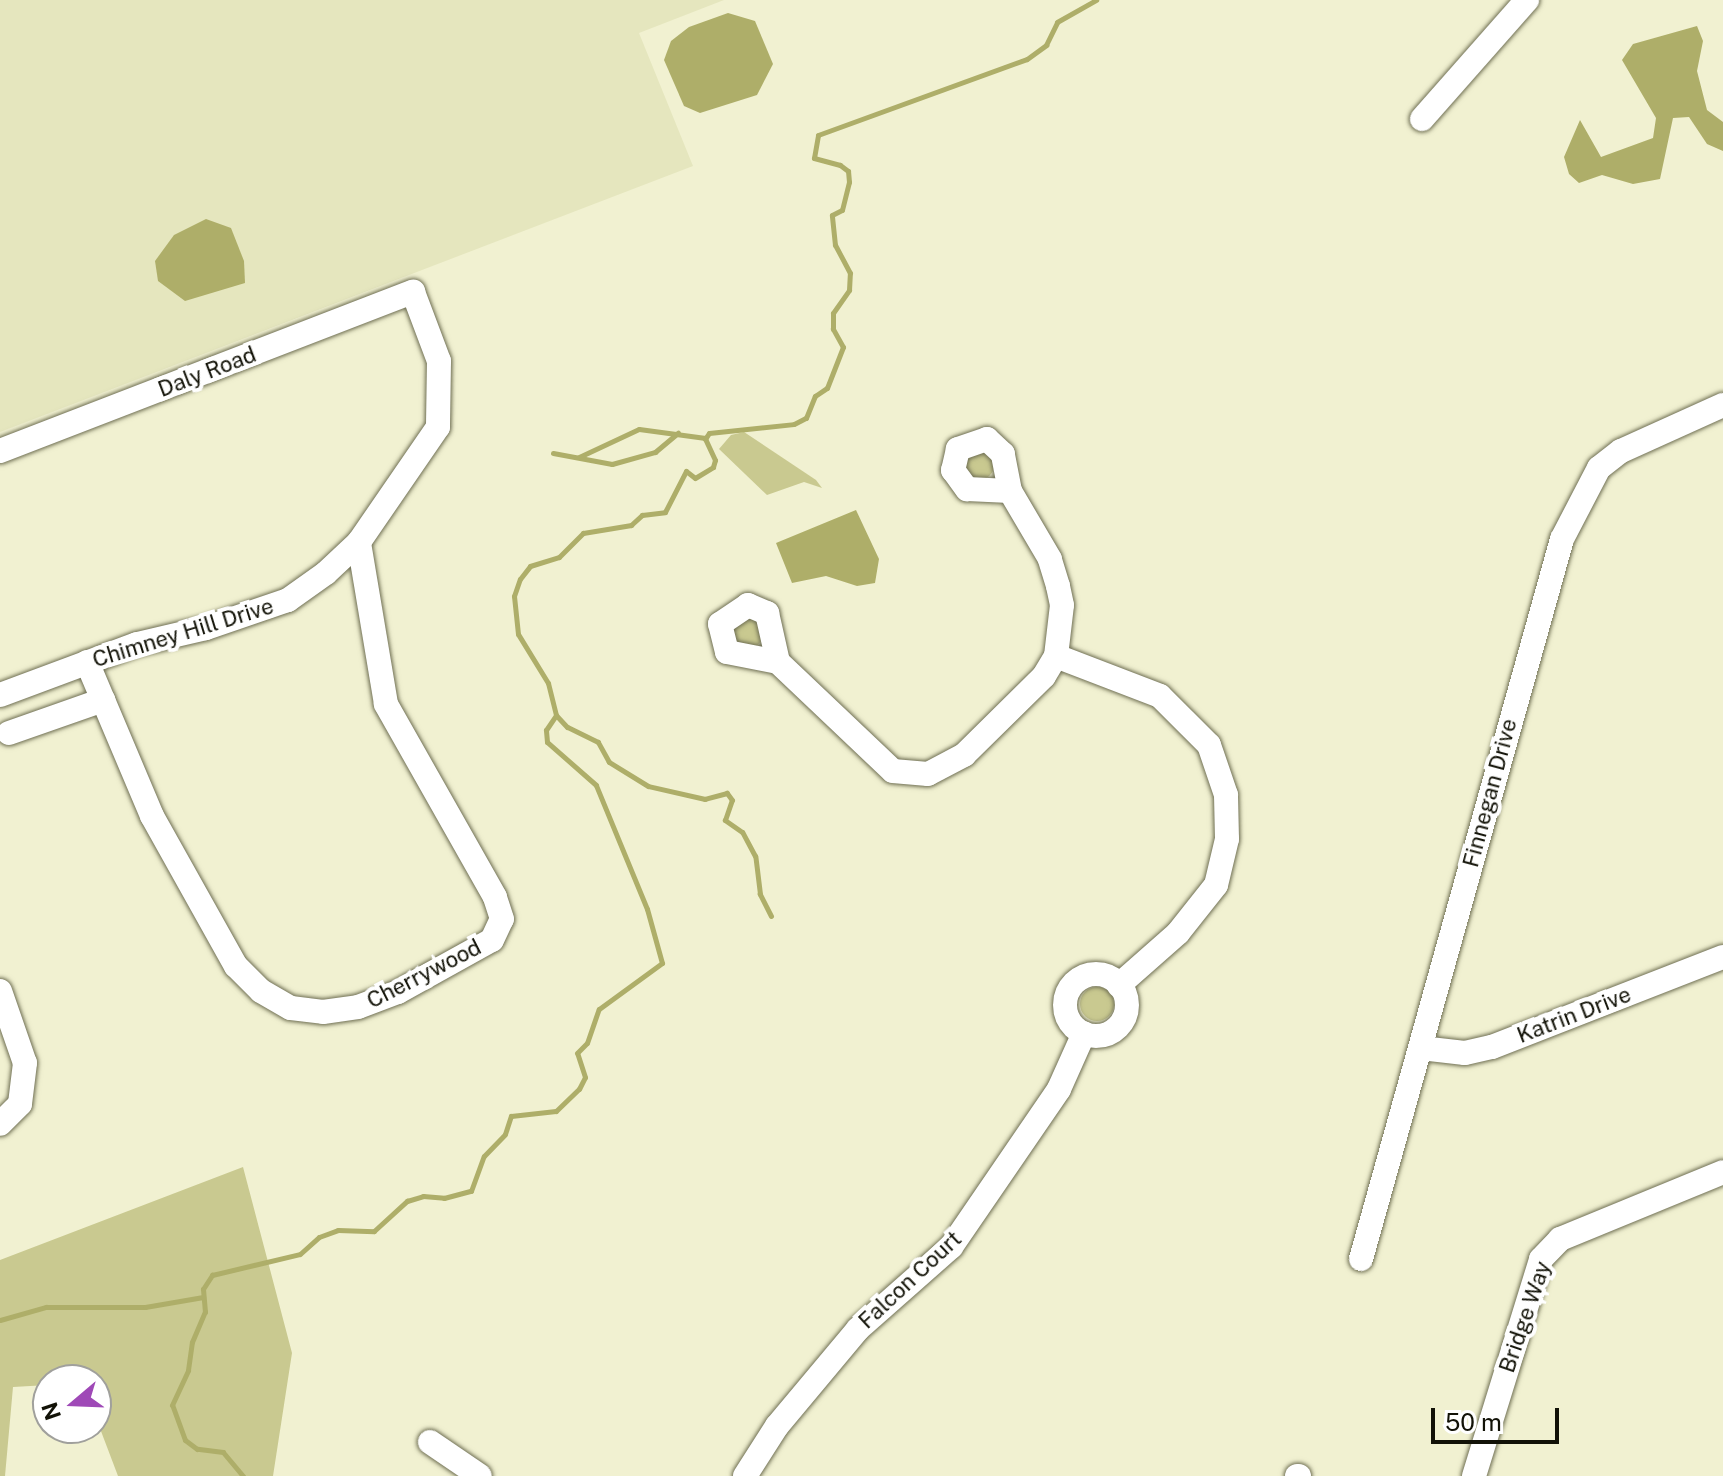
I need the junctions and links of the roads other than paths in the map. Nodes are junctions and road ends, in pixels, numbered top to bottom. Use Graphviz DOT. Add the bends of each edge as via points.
graph roads {
  1 [pos="1527,0"];
  2 [pos="1422,119"];
  3 [pos="413,292"];
  4 [pos="1723,405"];
  5 [pos="0,451"];
  6 [pos="1010,491"];
  7 [pos="359,542"];
  8 [pos="1056,656"];
  9 [pos="87,662"];
  10 [pos="778,662"];
  11 [pos="0,695"];
  12 [pos="103,700"];
  13 [pos="9,733"];
  14 [pos="1723,957"];
  15 [pos="1119,985"];
  16 [pos="0,991"];
  17 [pos="1084,1033"];
  18 [pos="1421,1048"];
  19 [pos="0,1124"];
  20 [pos="1723,1173"];
  21 [pos="1361,1259"];
  22 [pos="430,1442"];
  23 [pos="480,1476"];
  24 [pos="745,1476"];
  25 [pos="1474,1476"];
  1 -- 2 [label="street"];
  3 -- 5 [label="street, Daly Road"];
  3 -- 7 [label="street, Chimney Hill Drive" via="439,361 438,427"];
  4 -- 18 [label="street, Finnegan Drive" via="1621,451 1599,468 1577,504 1533,635"];
  6 -- 8 [label="street" via="1050,559 1058,586 1062,605"];
  7 -- 9 [label="street, Chimney Hill Drive" via="288,600"];
  7 -- 12 [label="street, Cherrywood" via="386,704 495,897 502,919 492,940 398,992 358,1007 323,1012 291,1008 261,991 236,966 190,889"];
  8 -- 10 [label="street" via="1012,710 964,755 948,767 909,775 872,755"];
  8 -- 15 [label="street" via="1160,696 1209,745 1226,795 1227,839 1216,885 1178,933"];
  9 -- 11 [label="street, Chimney Hill Drive"];
  9 -- 12 [label="street, Cherrywood"];
  12 -- 13 [label="street"];
  14 -- 18 [label="street, Katrin Drive" via="1492,1047 1465,1053"];
  15 -- 17 [label="street" via="1126,1003 1121,1023 1104,1034"];
  15 -- 17 [label="street" via="1092,974 1074,982 1065,1011"];
  16 -- 19 [label="street" via="25,1063 20,1104"];
  17 -- 24 [label="street, Falcon Court" via="1059,1089 965,1229 858,1329 813,1380"];
  18 -- 21 [label="street, Finnegan Drive"];
  20 -- 25 [label="street, Bridge Way" via="1560,1239 1541,1259"];
  22 -- 23 [label="street"];
}
